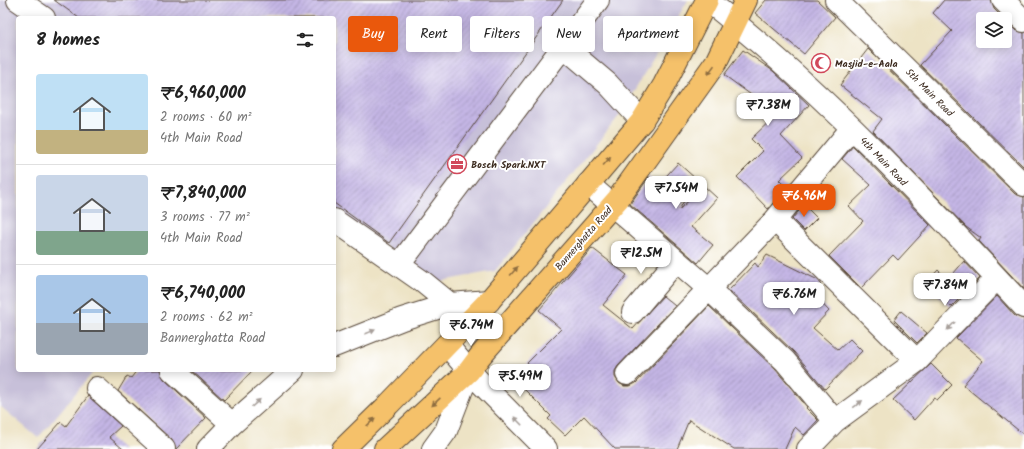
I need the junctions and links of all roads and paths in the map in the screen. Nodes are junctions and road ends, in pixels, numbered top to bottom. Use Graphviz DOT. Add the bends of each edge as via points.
graph roads {
  1 [pos="18,0"];
  2 [pos="598,0"];
  3 [pos="707,0"];
  4 [pos="746,0"];
  5 [pos="836,0"];
  6 [pos="1003,0"];
  7 [pos="41,16"];
  8 [pos="585,16"];
  9 [pos="1024,21"];
  10 [pos="736,23"];
  11 [pos="557,52"];
  12 [pos="570,52"];
  13 [pos="642,121"];
  14 [pos="852,128"];
  15 [pos="588,184"];
  16 [pos="1024,185"];
  17 [pos="611,206"];
  18 [pos="776,220"];
  19 [pos="336,221"];
  20 [pos="676,261"];
  21 [pos="399,265"];
  22 [pos="998,278"];
  23 [pos="709,288"];
  24 [pos="489,301"];
  25 [pos="450,304"];
  26 [pos="1024,307"];
  27 [pos="633,312"];
  28 [pos="336,345"];
  29 [pos="447,345"];
  30 [pos="917,360"];
  31 [pos="469,371"];
  32 [pos="174,372"];
  33 [pos="291,372"];
  34 [pos="627,374"];
  35 [pos="97,388"];
  36 [pos="835,421"];
  37 [pos="232,424"];
  38 [pos="164,449"];
  39 [pos="208,449"];
  40 [pos="343,449"];
  41 [pos="385,449"];
  42 [pos="433,449"];
  43 [pos="546,449"];
  44 [pos="808,449"];
  1 -- 7 [label="street"];
  2 -- 8 [label="street"];
  3 -- 10 [label="street, 4th Main Road"];
  3 -- 13 [label="main road" via="664,85"];
  4 -- 10 [label="main road, Bannerghatta Road"];
  5 -- 16 [label="street, 5th Main Road"];
  6 -- 9 [label="street"];
  10 -- 14 [label="street, 4th Main Road"];
  10 -- 17 [label="main road, Bannerghatta Road, one-way" via="716,62"];
  11 -- 21 [label="street"];
  12 -- 13 [label="street" via="608,84"];
  15 -- 13 [label="main road, one-way"];
  14 -- 18 [label="street"];
  14 -- 22 [label="street, 4th Main Road"];
  15 -- 17 [label="street"];
  24 -- 15 [label="main road, one-way"];
  17 -- 20 [label="street"];
  17 -- 31 [label="main road, Bannerghatta Road"];
  18 -- 23 [label="street"];
  18 -- 30 [label="street"];
  19 -- 21 [label="street"];
  20 -- 23 [label="street"];
  20 -- 27 [label="street"];
  21 -- 25 [label="street"];
  22 -- 26 [label="street, 4th Main Road"];
  22 -- 30 [label="street, one-way"];
  23 -- 34 [label="street"];
  23 -- 36 [label="street" via="785,361"];
  24 -- 25 [label="street"];
  24 -- 29 [label="main road"];
  28 -- 25 [label="street, one-way" via="402,319"];
  29 -- 31 [label="street"];
  40 -- 29 [label="main road, one-way"];
  36 -- 30 [label="street, one-way"];
  31 -- 41 [label="main road, Bannerghatta Road, one-way"];
  31 -- 42 [label="street" via="446,431"];
  43 -- 31 [label="street, one-way"];
  32 -- 37 [label="street"];
  37 -- 33 [label="street, one-way"];
  35 -- 38 [label="street"];
  36 -- 44 [label="street"];
  37 -- 39 [label="street"];
}
